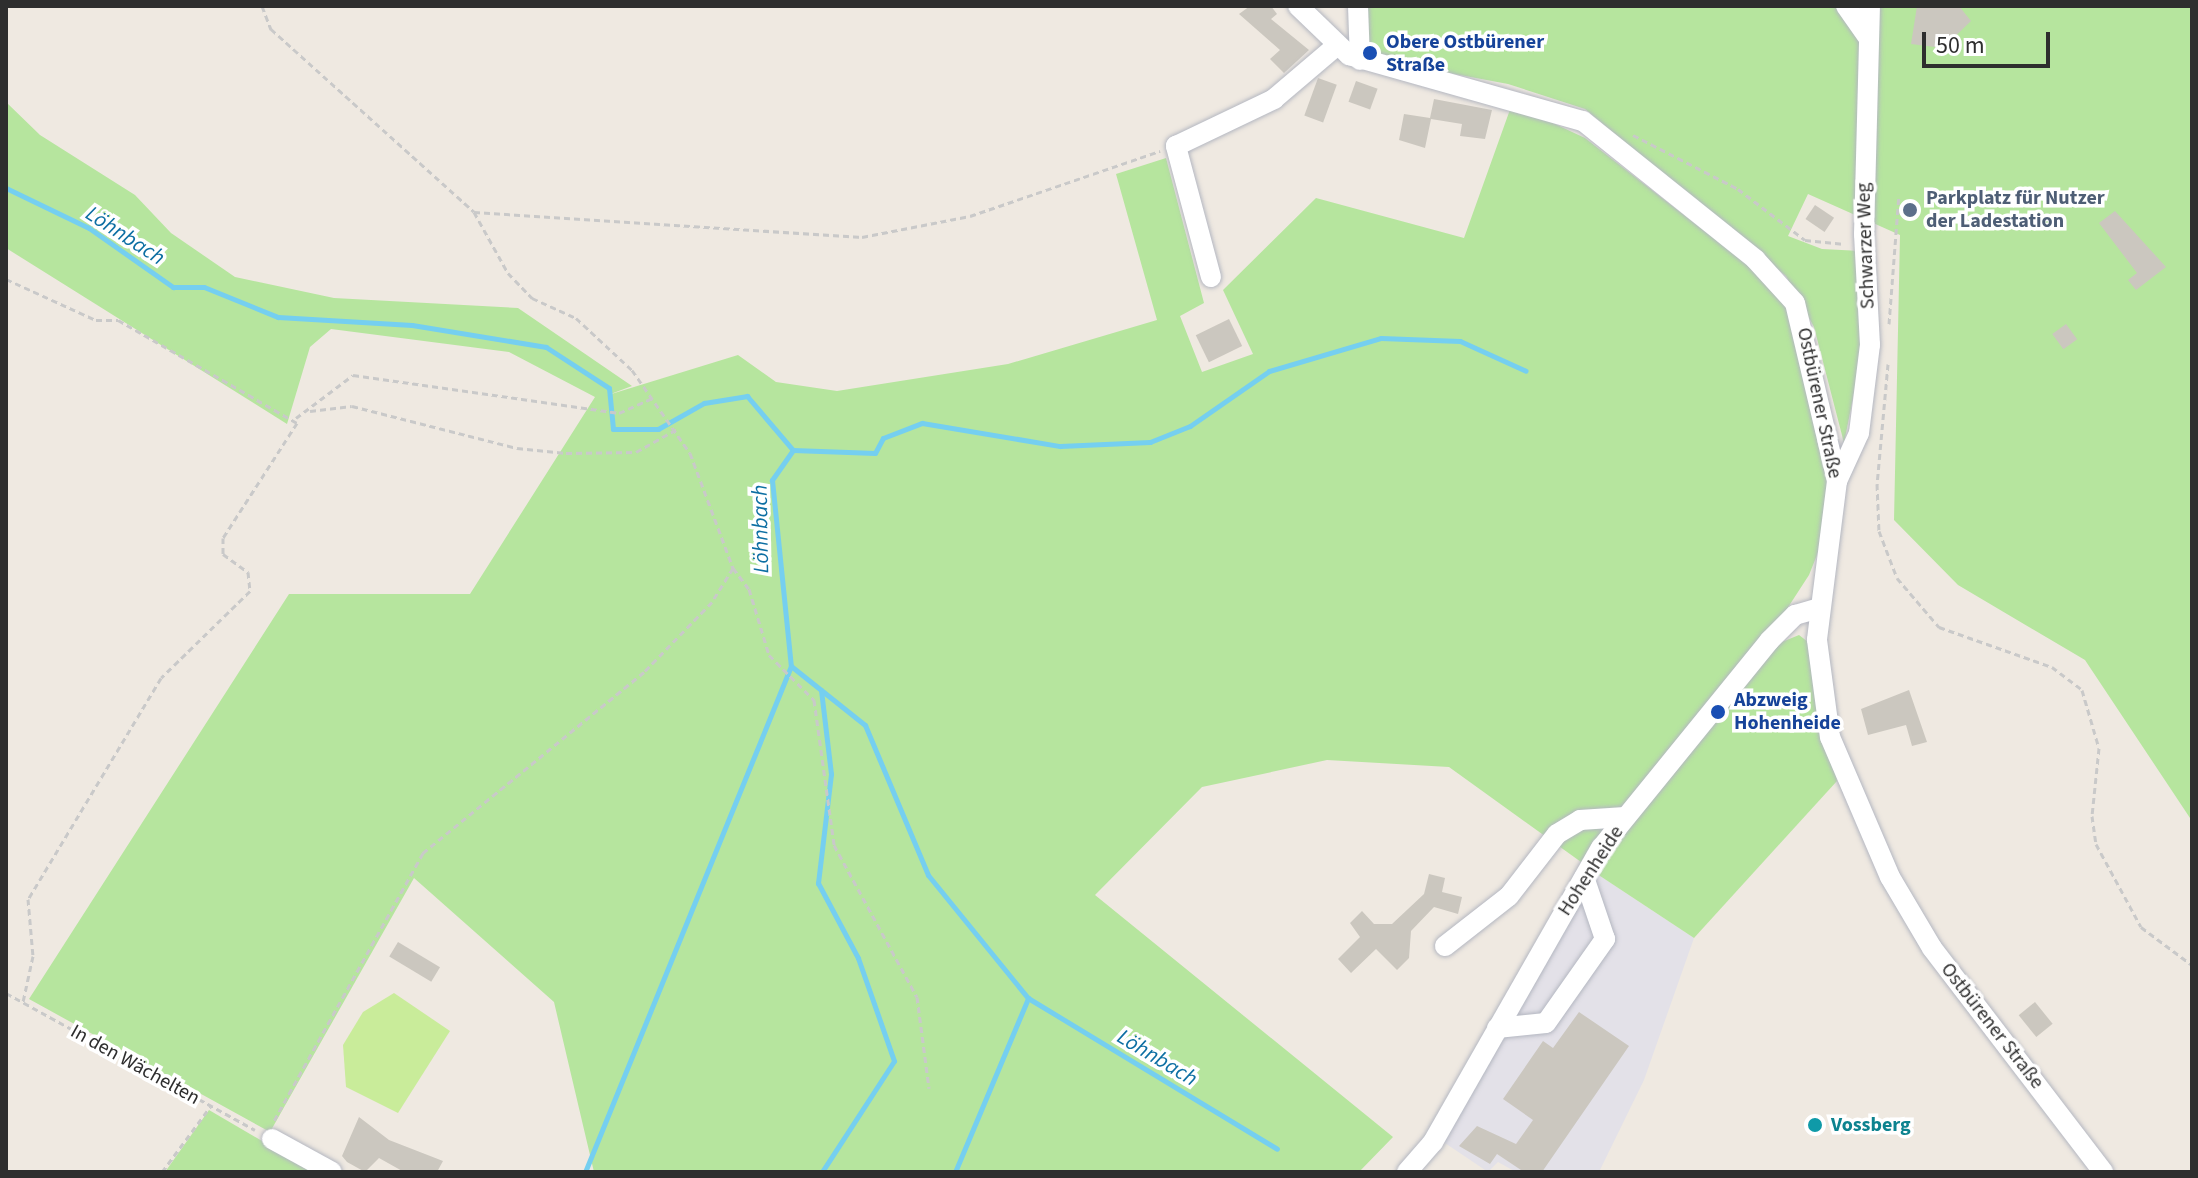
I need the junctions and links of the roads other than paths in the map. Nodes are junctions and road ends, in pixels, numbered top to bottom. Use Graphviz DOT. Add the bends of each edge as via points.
graph roads {
  1 [pos="1298,6"];
  2 [pos="1358,6"];
  3 [pos="1846,6"];
  4 [pos="1870,6"];
  5 [pos="1867,36"];
  6 [pos="1335,47"];
  7 [pos="1360,60"];
  8 [pos="1211,277"];
  9 [pos="1837,481"];
  10 [pos="1819,608"];
  11 [pos="1625,817"];
  12 [pos="1584,877"];
  13 [pos="1445,946"];
  14 [pos="1497,1028"];
  15 [pos="269,1138"];
  16 [pos="332,1172"];
  17 [pos="1407,1172"];
  18 [pos="2103,1172"];
  1 -- 6 [label="street, Ostbürener Straße"];
  2 -- 7 [label="street"];
  3 -- 5 [label="street"];
  4 -- 5 [label="street, Schwarzer Weg"];
  5 -- 9 [label="street, Schwarzer Weg" via="1864,242 1870,345 1859,433"];
  6 -- 7 [label="street, Ostbürener Straße"];
  6 -- 8 [label="street" via="1274,99 1176,146"];
  7 -- 9 [label="street, Ostbürener Straße" via="1504,93 1583,121 1755,259 1780,283 1804,324"];
  9 -- 10 [label="street, Ostbürener Straße"];
  10 -- 11 [label="street, Hohenheide" via="1795,615 1769,641"];
  10 -- 18 [label="street, Ostbürener Straße" via="1830,737 1890,877 1932,948"];
  11 -- 12 [label="street, Hohenheide"];
  11 -- 13 [label="street" via="1580,820 1557,834 1509,896"];
  12 -- 14 [label="street, Hohenheide"];
  12 -- 14 [label="street" via="1605,939 1546,1023"];
  14 -- 17 [label="street, Hohenheide" via="1433,1142"];
  15 -- 16 [label="street"];
}
